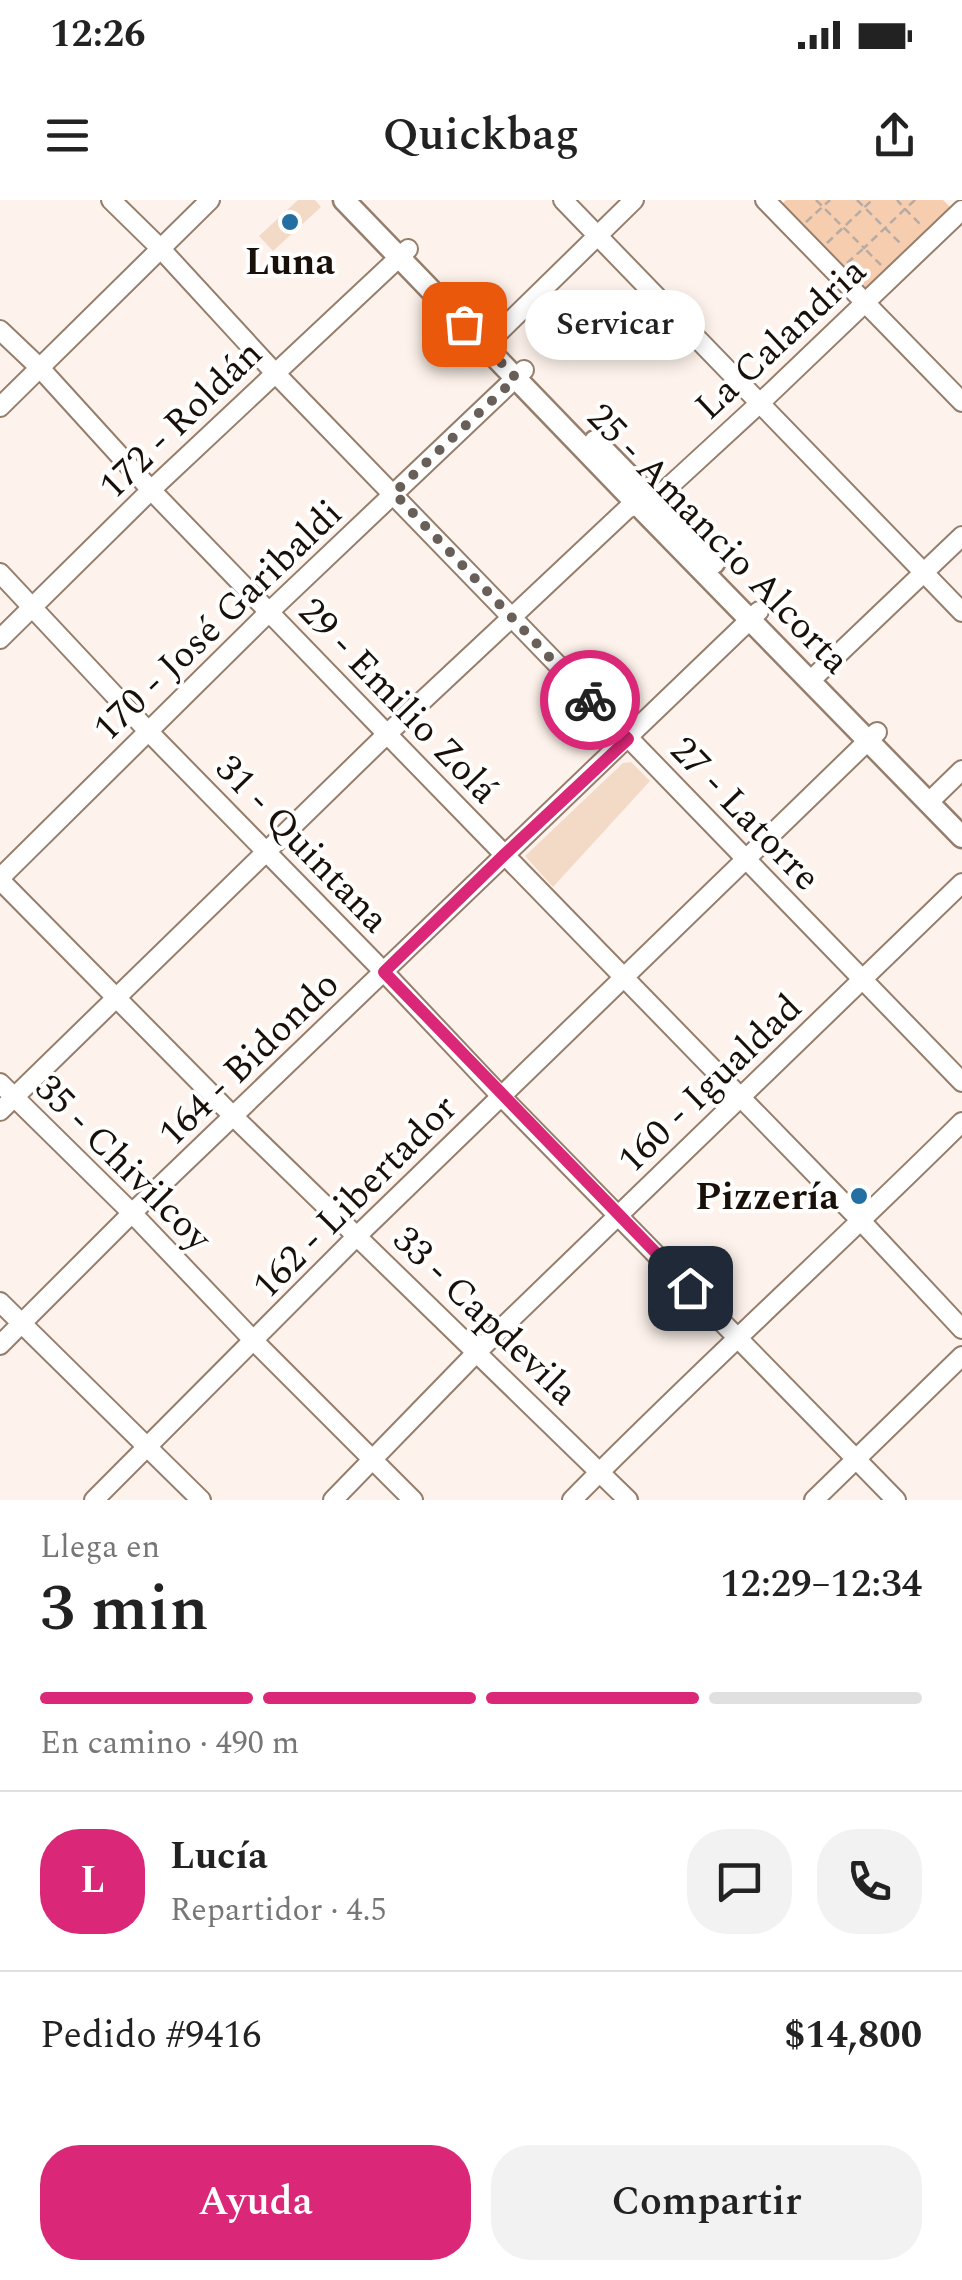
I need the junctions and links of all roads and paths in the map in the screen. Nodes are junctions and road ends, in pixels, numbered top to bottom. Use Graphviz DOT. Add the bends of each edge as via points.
graph roads {
  1 [pos="110,200"];
  2 [pos="210,200"];
  3 [pos="563,200"];
  4 [pos="634,200"];
  5 [pos="765,200"];
  6 [pos="816,200"];
  7 [pos="830,200"];
  8 [pos="857,200"];
  9 [pos="872,200"];
  10 [pos="897,200"];
  11 [pos="914,200"];
  12 [pos="355,202"];
  13 [pos="822,206"];
  14 [pos="865,207"];
  15 [pos="905,209"];
  16 [pos="962,210"];
  17 [pos="802,226"];
  18 [pos="843,227"];
  19 [pos="885,228"];
  20 [pos="927,232"];
  21 [pos="597,236"];
  22 [pos="822,247"];
  23 [pos="160,248"];
  24 [pos="864,248"];
  25 [pos="908,250"];
  26 [pos="403,253"];
  27 [pos="842,268"];
  28 [pos="886,270"];
  29 [pos="865,303"];
  30 [pos="0,330"];
  31 [pos="489,342"];
  32 [pos="40,368"];
  33 [pos="275,373"];
  34 [pos="520,374"];
  35 [pos="962,402"];
  36 [pos="760,403"];
  37 [pos="0,407"];
  38 [pos="151,490"];
  39 [pos="394,493"];
  40 [pos="644,500"];
  41 [pos="962,536"];
  42 [pos="924,572"];
  43 [pos="0,573"];
  44 [pos="33,606"];
  45 [pos="269,612"];
  46 [pos="962,612"];
  47 [pos="754,615"];
  48 [pos="510,618"];
  49 [pos="0,638"];
  50 [pos="814,677"];
  51 [pos="148,731"];
  52 [pos="387,734"];
  53 [pos="872,736"];
  54 [pos="628,739"];
  55 [pos="962,770"];
  56 [pos="933,798"];
  57 [pos="962,818"];
  58 [pos="962,837"];
  59 [pos="266,852"];
  60 [pos="504,855"];
  61 [pos="745,860"];
  62 [pos="0,879"];
  63 [pos="962,883"];
  64 [pos="384,972"];
  65 [pos="625,977"];
  66 [pos="863,979"];
  67 [pos="115,998"];
  68 [pos="962,1082"];
  69 [pos="0,1083"];
  70 [pos="502,1096"];
  71 [pos="740,1098"];
  72 [pos="7,1104"];
  73 [pos="234,1116"];
  74 [pos="962,1122"];
  75 [pos="132,1214"];
  76 [pos="620,1215"];
  77 [pos="862,1222"];
  78 [pos="358,1236"];
  79 [pos="0,1302"];
  80 [pos="22,1323"];
  81 [pos="962,1330"];
  82 [pos="736,1338"];
  83 [pos="253,1340"];
  84 [pos="0,1345"];
  85 [pos="477,1352"];
  86 [pos="962,1356"];
  87 [pos="148,1448"];
  88 [pos="855,1459"];
  89 [pos="372,1460"];
  90 [pos="599,1472"];
  91 [pos="94,1500"];
  92 [pos="200,1500"];
  93 [pos="333,1500"];
  94 [pos="412,1500"];
  95 [pos="572,1500"];
  96 [pos="628,1500"];
  97 [pos="814,1500"];
  98 [pos="896,1500"];
  1 -- 23 [label="street, 27 - Latorre"];
  2 -- 23 [label="street"];
  3 -- 21 [label="street"];
  4 -- 21 [label="street"];
  5 -- 29 [label="street"];
  6 -- 13 [label="path"];
  7 -- 13 [label="path"];
  8 -- 14 [label="path"];
  9 -- 14 [label="path"];
  10 -- 15 [label="path"];
  11 -- 15 [label="path"];
  12 -- 26 [label="main road"];
  13 -- 17 [label="path"];
  13 -- 18 [label="path"];
  14 -- 18 [label="path"];
  14 -- 19 [label="path"];
  15 -- 19 [label="path"];
  15 -- 20 [label="path"];
  16 -- 29 [label="street, La Calandria"];
  18 -- 22 [label="path"];
  18 -- 24 [label="path"];
  19 -- 24 [label="path"];
  19 -- 25 [label="path"];
  21 -- 31 [label="street"];
  21 -- 36 [label="street"];
  23 -- 32 [label="street"];
  23 -- 33 [label="street, 27 - Latorre"];
  24 -- 27 [label="path"];
  24 -- 28 [label="path"];
  26 -- 31 [label="main road"];
  26 -- 33 [label="street, 172 - Roldán"];
  29 -- 35 [label="street"];
  29 -- 36 [label="street, La Calandria"];
  30 -- 32 [label="street, 29 - Emilio Zolá"];
  31 -- 34 [label="main road"];
  32 -- 37 [label="street"];
  32 -- 38 [label="street, 29 - Emilio Zolá"];
  33 -- 38 [label="street, 172 - Roldán"];
  33 -- 39 [label="street, 27 - Latorre"];
  34 -- 39 [label="street, 170 - José Garibaldi"];
  34 -- 40 [label="main road, 25 - Amancio Alcorta"];
  36 -- 40 [label="street, La Calandria" via="661,494"];
  36 -- 42 [label="street"];
  38 -- 44 [label="street, 172 - Roldán"];
  38 -- 45 [label="street, 29 - Emilio Zolá"];
  39 -- 45 [label="street, 170 - José Garibaldi"];
  39 -- 48 [label="street, 27 - Latorre"];
  40 -- 47 [label="main road, 25 - Amancio Alcorta"];
  40 -- 48 [label="street, La Calandria"];
  41 -- 42 [label="street"];
  42 -- 46 [label="street"];
  42 -- 50 [label="street"];
  43 -- 44 [label="street, 31 - Quintana"];
  44 -- 49 [label="street, 172 - Roldán"];
  44 -- 51 [label="street, 31 - Quintana"];
  45 -- 51 [label="street, 170 - José Garibaldi"];
  45 -- 52 [label="street, 29 - Emilio Zolá"];
  47 -- 50 [label="main road, 25 - Amancio Alcorta"];
  47 -- 54 [label="street, 164 - Bidondo"];
  48 -- 52 [label="street, La Calandria"];
  48 -- 54 [label="street, 27 - Latorre"];
  50 -- 53 [label="main road, 25 - Amancio Alcorta"];
  51 -- 59 [label="street, 31 - Quintana"];
  51 -- 62 [label="street, 170 - José Garibaldi"];
  52 -- 59 [label="street, La Calandria"];
  52 -- 60 [label="street, 29 - Emilio Zolá"];
  53 -- 56 [label="main road, 25 - Amancio Alcorta"];
  53 -- 61 [label="street, 162 - Libertador"];
  54 -- 60 [label="street, 164 - Bidondo"];
  54 -- 61 [label="street, 27 - Latorre"];
  55 -- 56 [label="street"];
  56 -- 57 [label="main road"];
  56 -- 58 [label="main road, 25 - Amancio Alcorta"];
  59 -- 64 [label="street, 31 - Quintana"];
  59 -- 67 [label="street, La Calandria"];
  60 -- 64 [label="street, 164 - Bidondo"];
  60 -- 65 [label="street, 29 - Emilio Zolá"];
  61 -- 65 [label="street, 162 - Libertador"];
  61 -- 66 [label="street, 27 - Latorre"];
  62 -- 67 [label="street, 33 - Capdevila"];
  63 -- 66 [label="street, 160 - Igualdad"];
  64 -- 70 [label="street, 31 - Quintana"];
  64 -- 73 [label="street, 164 - Bidondo"];
  65 -- 70 [label="street, 162 - Libertador"];
  65 -- 71 [label="street, 29 - Emilio Zolá"];
  66 -- 68 [label="street, 27 - Latorre"];
  66 -- 71 [label="street, 160 - Igualdad"];
  67 -- 72 [label="street, La Calandria"];
  67 -- 73 [label="street, 33 - Capdevila"];
  69 -- 72 [label="street, 35 - Chivilcoy"];
  70 -- 76 [label="street, 31 - Quintana"];
  70 -- 78 [label="street, 162 - Libertador"];
  71 -- 76 [label="street, 160 - Igualdad"];
  71 -- 77 [label="street, 29 - Emilio Zolá"];
  72 -- 75 [label="street, 35 - Chivilcoy"];
  73 -- 75 [label="street, 164 - Bidondo"];
  73 -- 78 [label="street, 33 - Capdevila"];
  74 -- 77 [label="street"];
  75 -- 80 [label="street, 164 - Bidondo"];
  75 -- 83 [label="street, 35 - Chivilcoy"];
  76 -- 82 [label="street, 31 - Quintana"];
  76 -- 85 [label="street, 160 - Igualdad"];
  77 -- 81 [label="street, 29 - Emilio Zolá"];
  77 -- 82 [label="street"];
  78 -- 83 [label="street, 162 - Libertador"];
  78 -- 85 [label="street, 33 - Capdevila"];
  79 -- 80 [label="street"];
  80 -- 84 [label="street, 164 - Bidondo"];
  80 -- 87 [label="street"];
  82 -- 88 [label="street, 31 - Quintana"];
  82 -- 90 [label="street"];
  83 -- 87 [label="street, 162 - Libertador"];
  83 -- 89 [label="street, 35 - Chivilcoy"];
  85 -- 89 [label="street, 160 - Igualdad"];
  85 -- 90 [label="street, 33 - Capdevila"];
  86 -- 88 [label="street"];
  87 -- 91 [label="street, 162 - Libertador"];
  87 -- 92 [label="street"];
  88 -- 97 [label="street"];
  88 -- 98 [label="street, 31 - Quintana"];
  89 -- 93 [label="street, 160 - Igualdad"];
  89 -- 94 [label="street, 35 - Chivilcoy"];
  90 -- 95 [label="street"];
  90 -- 96 [label="street, 33 - Capdevila"];
}
